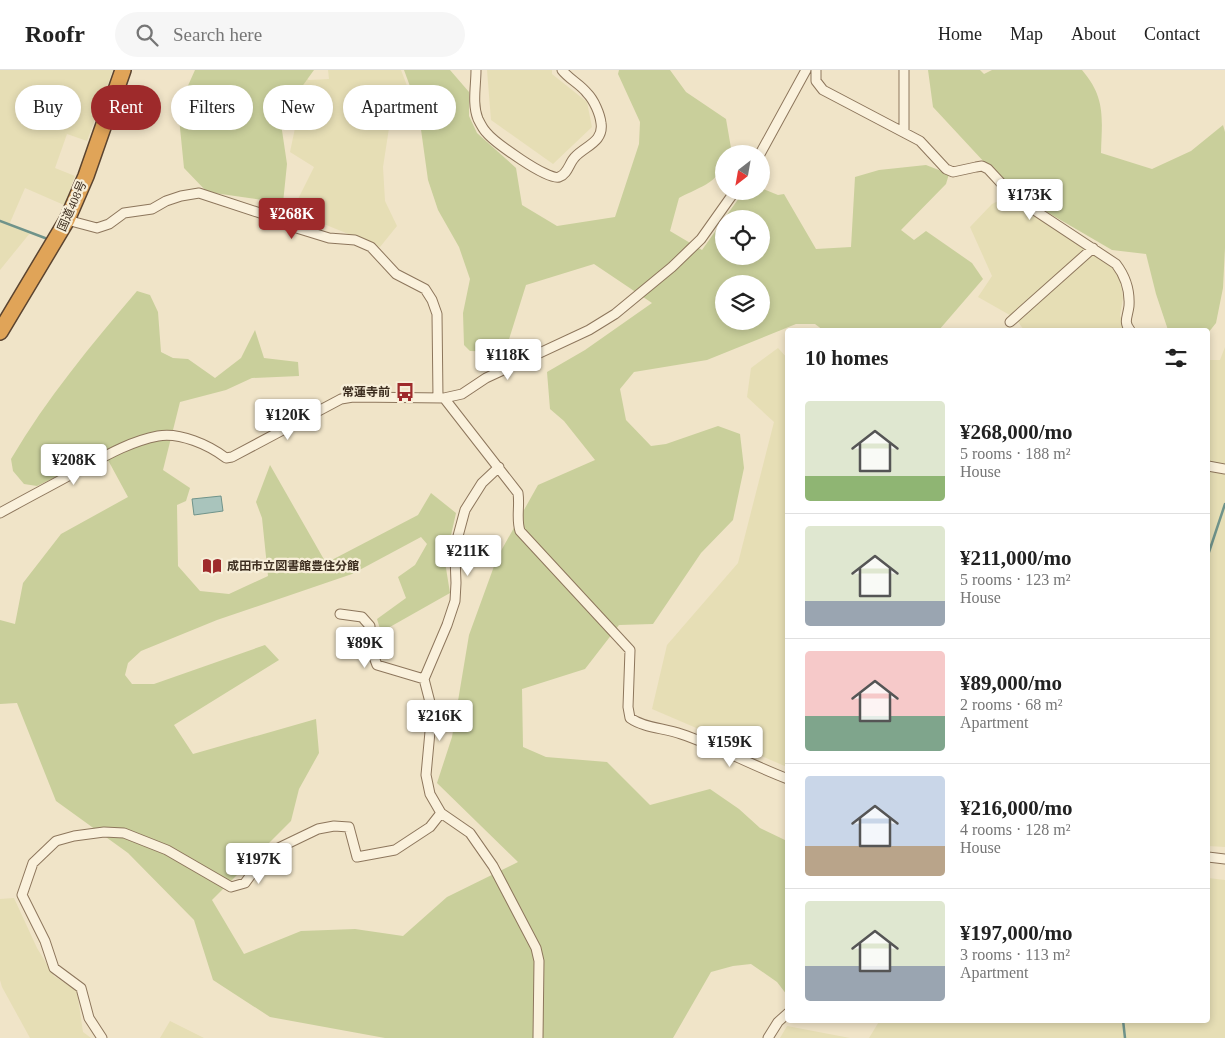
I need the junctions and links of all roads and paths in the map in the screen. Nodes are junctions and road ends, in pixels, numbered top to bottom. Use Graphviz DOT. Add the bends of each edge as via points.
graph roads {
  1 [pos="123,70"];
  2 [pos="476,70"];
  3 [pos="562,70"];
  4 [pos="806,70"];
  5 [pos="816,70"];
  6 [pos="904,70"];
  7 [pos="904,131"];
  8 [pos="765,145"];
  9 [pos="729,200"];
  10 [pos="68,220"];
  11 [pos="1092,248"];
  12 [pos="1010,322"];
  13 [pos="1127,328"];
  14 [pos="0,332"];
  15 [pos="441,398"];
  16 [pos="1210,466"];
  17 [pos="499,467"];
  18 [pos="1225,469"];
  19 [pos="0,513"];
  20 [pos="340,614"];
  21 [pos="424,678"];
  22 [pos="785,778"];
  23 [pos="441,813"];
  24 [pos="1210,857"];
  25 [pos="1225,859"];
  26 [pos="785,1016"];
  27 [pos="102,1038"];
  28 [pos="538,1038"];
  29 [pos="768,1038"];
  1 -- 10 [label="highway, 国道408号"];
  2 -- 3 [label="street" via="475,109 486,132 550,178 566,172 574,157 601,134 602,123 592,100"];
  4 -- 8 [label="street"];
  5 -- 7 [label="street" via="816,81 823,90"];
  6 -- 7 [label="street"];
  7 -- 11 [label="street" via="920,141 946,169 954,172 982,166 988,169 1014,196"];
  9 -- 15 [label="street" via="701,239 672,268 615,314 589,330 486,378 462,394"];
  10 -- 14 [label="highway, 国道408号"];
  10 -- 15 [label="street" via="97,228 124,213 152,209 166,200 199,193 286,225 329,238 355,240 371,247 396,274 425,289 432,300 437,314"];
  11 -- 12 [label="street"];
  11 -- 13 [label="street" via="1116,264 1128,284"];
  15 -- 17 [label="street"];
  15 -- 19 [label="street" via="341,399 226,458 196,441 159,436 114,452"];
  16 -- 18 [label="street"];
  17 -- 21 [label="street" via="482,483 465,510 455,556 455,601"];
  17 -- 22 [label="street" via="518,493 517,523 520,531 630,650 630,718 639,724 682,734"];
  20 -- 21 [label="street" via="362,617 370,626 370,646 376,665"];
  21 -- 23 [label="street" via="432,710 426,775 430,794"];
  23 -- 27 [label="street" via="430,827 395,850 357,857 349,827 318,829 266,854 245,883 232,887 167,850 124,833 104,832 56,840 33,863 22,895 54,968 81,988 89,1018"];
  23 -- 28 [label="street" via="470,833 493,866 536,948 539,961"];
  24 -- 25 [label="street"];
  26 -- 29 [label="street"];
}
